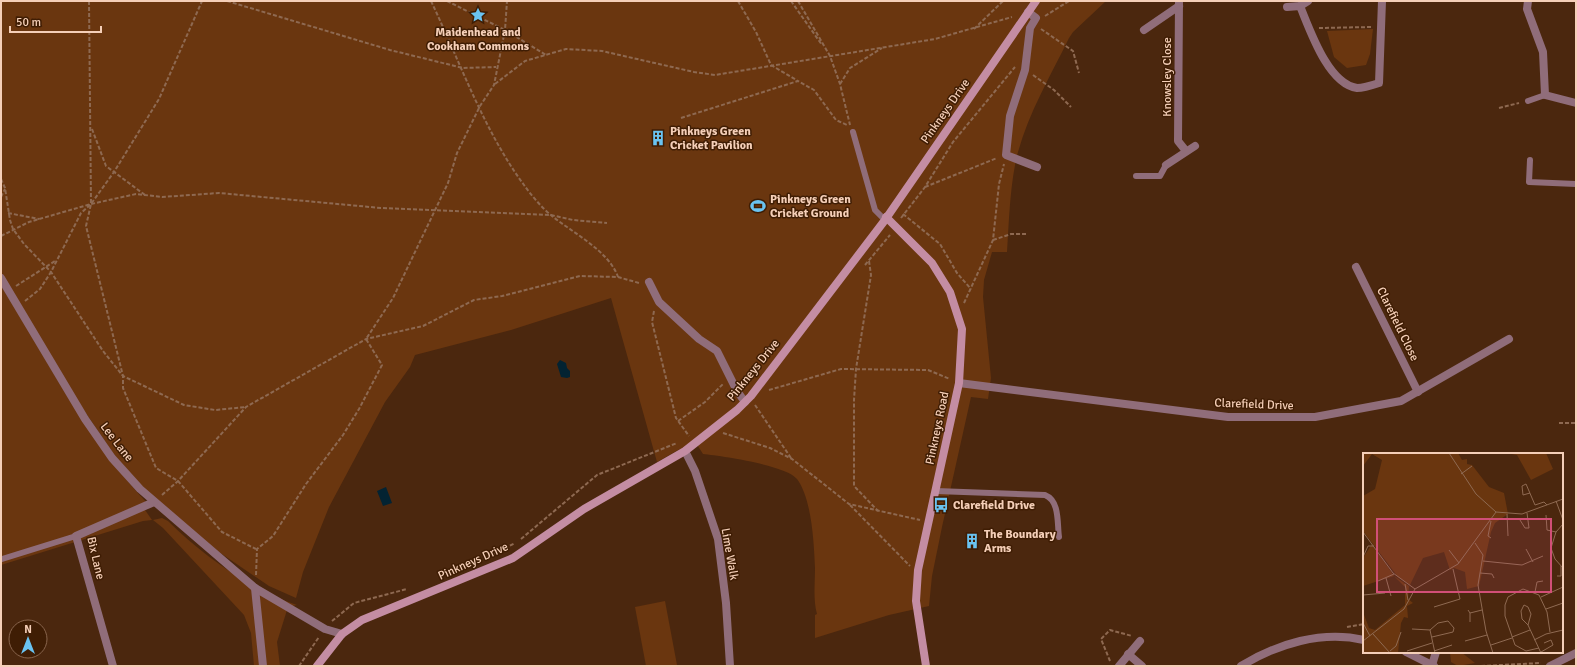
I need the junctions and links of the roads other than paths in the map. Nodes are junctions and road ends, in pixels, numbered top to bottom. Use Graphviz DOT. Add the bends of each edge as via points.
graph roads {
  1 [pos="1036,1"];
  2 [pos="1308,1"];
  3 [pos="1382,1"];
  4 [pos="1528,1"];
  5 [pos="1179,4"];
  6 [pos="1300,6"];
  7 [pos="1286,8"];
  8 [pos="1028,12"];
  9 [pos="1144,30"];
  10 [pos="1545,95"];
  11 [pos="1528,101"];
  12 [pos="1576,103"];
  13 [pos="853,132"];
  14 [pos="1195,146"];
  15 [pos="1186,151"];
  16 [pos="1530,160"];
  17 [pos="1166,165"];
  18 [pos="1037,167"];
  19 [pos="1136,176"];
  20 [pos="1576,184"];
  21 [pos="885,219"];
  22 [pos="1356,267"];
  23 [pos="1,278"];
  24 [pos="645,283"];
  25 [pos="1509,339"];
  26 [pos="959,383"];
  27 [pos="1418,392"];
  28 [pos="749,402"];
  29 [pos="683,447"];
  30 [pos="936,491"];
  31 [pos="154,502"];
  32 [pos="76,536"];
  33 [pos="1059,537"];
  34 [pos="2,559"];
  35 [pos="255,588"];
  36 [pos="342,634"];
  37 [pos="1363,640"];
  38 [pos="1140,641"];
  39 [pos="1408,653"];
  40 [pos="1436,653"];
  41 [pos="1576,653"];
  42 [pos="1128,654"];
  43 [pos="1551,665"];
  44 [pos="113,666"];
  45 [pos="263,666"];
  46 [pos="317,666"];
  47 [pos="730,666"];
  48 [pos="926,666"];
  49 [pos="1119,666"];
  50 [pos="1142,666"];
  51 [pos="1241,666"];
  52 [pos="1433,666"];
  1 -- 8 [label="street, Pinkneys Drive"];
  2 -- 6 [label="street"];
  3 -- 6 [label="street" via="1379,83 1357,88 1339,80 1319,51"];
  4 -- 10 [label="street" via="1527,9 1543,52"];
  5 -- 9 [label="street"];
  5 -- 15 [label="street, Knowsley Close" via="1178,141"];
  6 -- 7 [label="street"];
  8 -- 18 [label="street" via="1035,21 1030,28 1025,70 1010,116 1006,155"];
  8 -- 21 [label="street, Pinkneys Drive"];
  10 -- 11 [label="lane"];
  10 -- 12 [label="street"];
  13 -- 21 [label="lane" via="875,210"];
  14 -- 15 [label="street"];
  15 -- 17 [label="street"];
  16 -- 20 [label="lane" via="1529,182"];
  17 -- 19 [label="lane" via="1160,176"];
  21 -- 26 [label="street, Pinkneys Road" via="932,264 950,292 959,315 962,334"];
  21 -- 28 [label="street, Pinkneys Drive"];
  22 -- 27 [label="street, Clarefield Close"];
  23 -- 31 [label="street, Lee Lane" via="65,388 112,458"];
  24 -- 28 [label="street" via="659,302 699,339 717,351 737,391"];
  25 -- 27 [label="street, Clarefield Drive"];
  26 -- 27 [label="street, Clarefield Drive" via="1228,417 1315,417 1401,401"];
  26 -- 30 [label="street, Pinkneys Road"];
  28 -- 29 [label="street, Pinkneys Drive"];
  29 -- 36 [label="street, Pinkneys Drive" via="584,509 513,558 362,620"];
  29 -- 47 [label="street, Lime Walk" via="695,471 718,539"];
  30 -- 33 [label="lane" via="1045,495 1053,500"];
  30 -- 48 [label="street, Pinkneys Road" via="918,570 916,601"];
  31 -- 32 [label="street, Bix Lane"];
  31 -- 35 [label="street, Lee Lane"];
  32 -- 34 [label="lane"];
  32 -- 44 [label="street, Bix Lane"];
  35 -- 36 [label="street, Lee Lane" via="325,629"];
  35 -- 45 [label="street"];
  36 -- 46 [label="street, Pinkneys Drive"];
  37 -- 51 [label="street" via="1328,637 1302,641 1257,656"];
  38 -- 42 [label="street"];
  39 -- 52 [label="street"];
  40 -- 52 [label="street"];
  41 -- 43 [label="street"];
  42 -- 49 [label="street"];
  42 -- 50 [label="street"];
}
